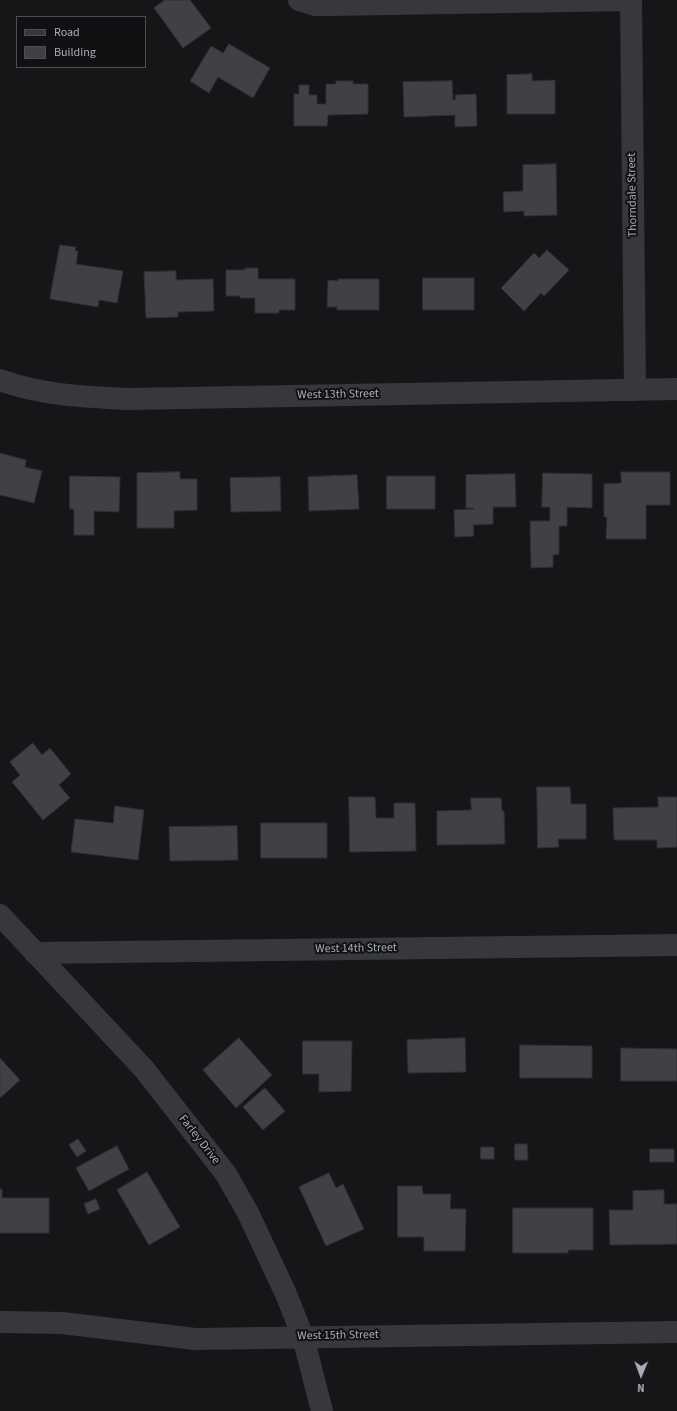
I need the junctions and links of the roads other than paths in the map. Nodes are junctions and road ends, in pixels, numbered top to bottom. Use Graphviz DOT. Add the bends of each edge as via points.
graph roads {
  1 [pos="631,0"];
  2 [pos="303,2"];
  3 [pos="0,380"];
  4 [pos="677,389"];
  5 [pos="635,390"];
  6 [pos="0,915"];
  7 [pos="677,945"];
  8 [pos="35,953"];
  9 [pos="0,1322"];
  10 [pos="677,1332"];
  11 [pos="303,1337"];
  12 [pos="322,1411"];
  1 -- 2 [label="street" via="329,5"];
  1 -- 5 [label="street, Thorndale Street"];
  3 -- 5 [label="street, West 13th Street" via="25,387 94,398"];
  4 -- 5 [label="street, West 13th Street"];
  6 -- 8 [label="street, Farley Drive"];
  7 -- 8 [label="street, West 14th Street"];
  8 -- 11 [label="street, Farley Drive" via="144,1069 226,1174 268,1254"];
  9 -- 11 [label="street, West 15th Street" via="62,1323 195,1339"];
  10 -- 11 [label="street, West 15th Street"];
  11 -- 12 [label="street, Farley Drive"];
}
